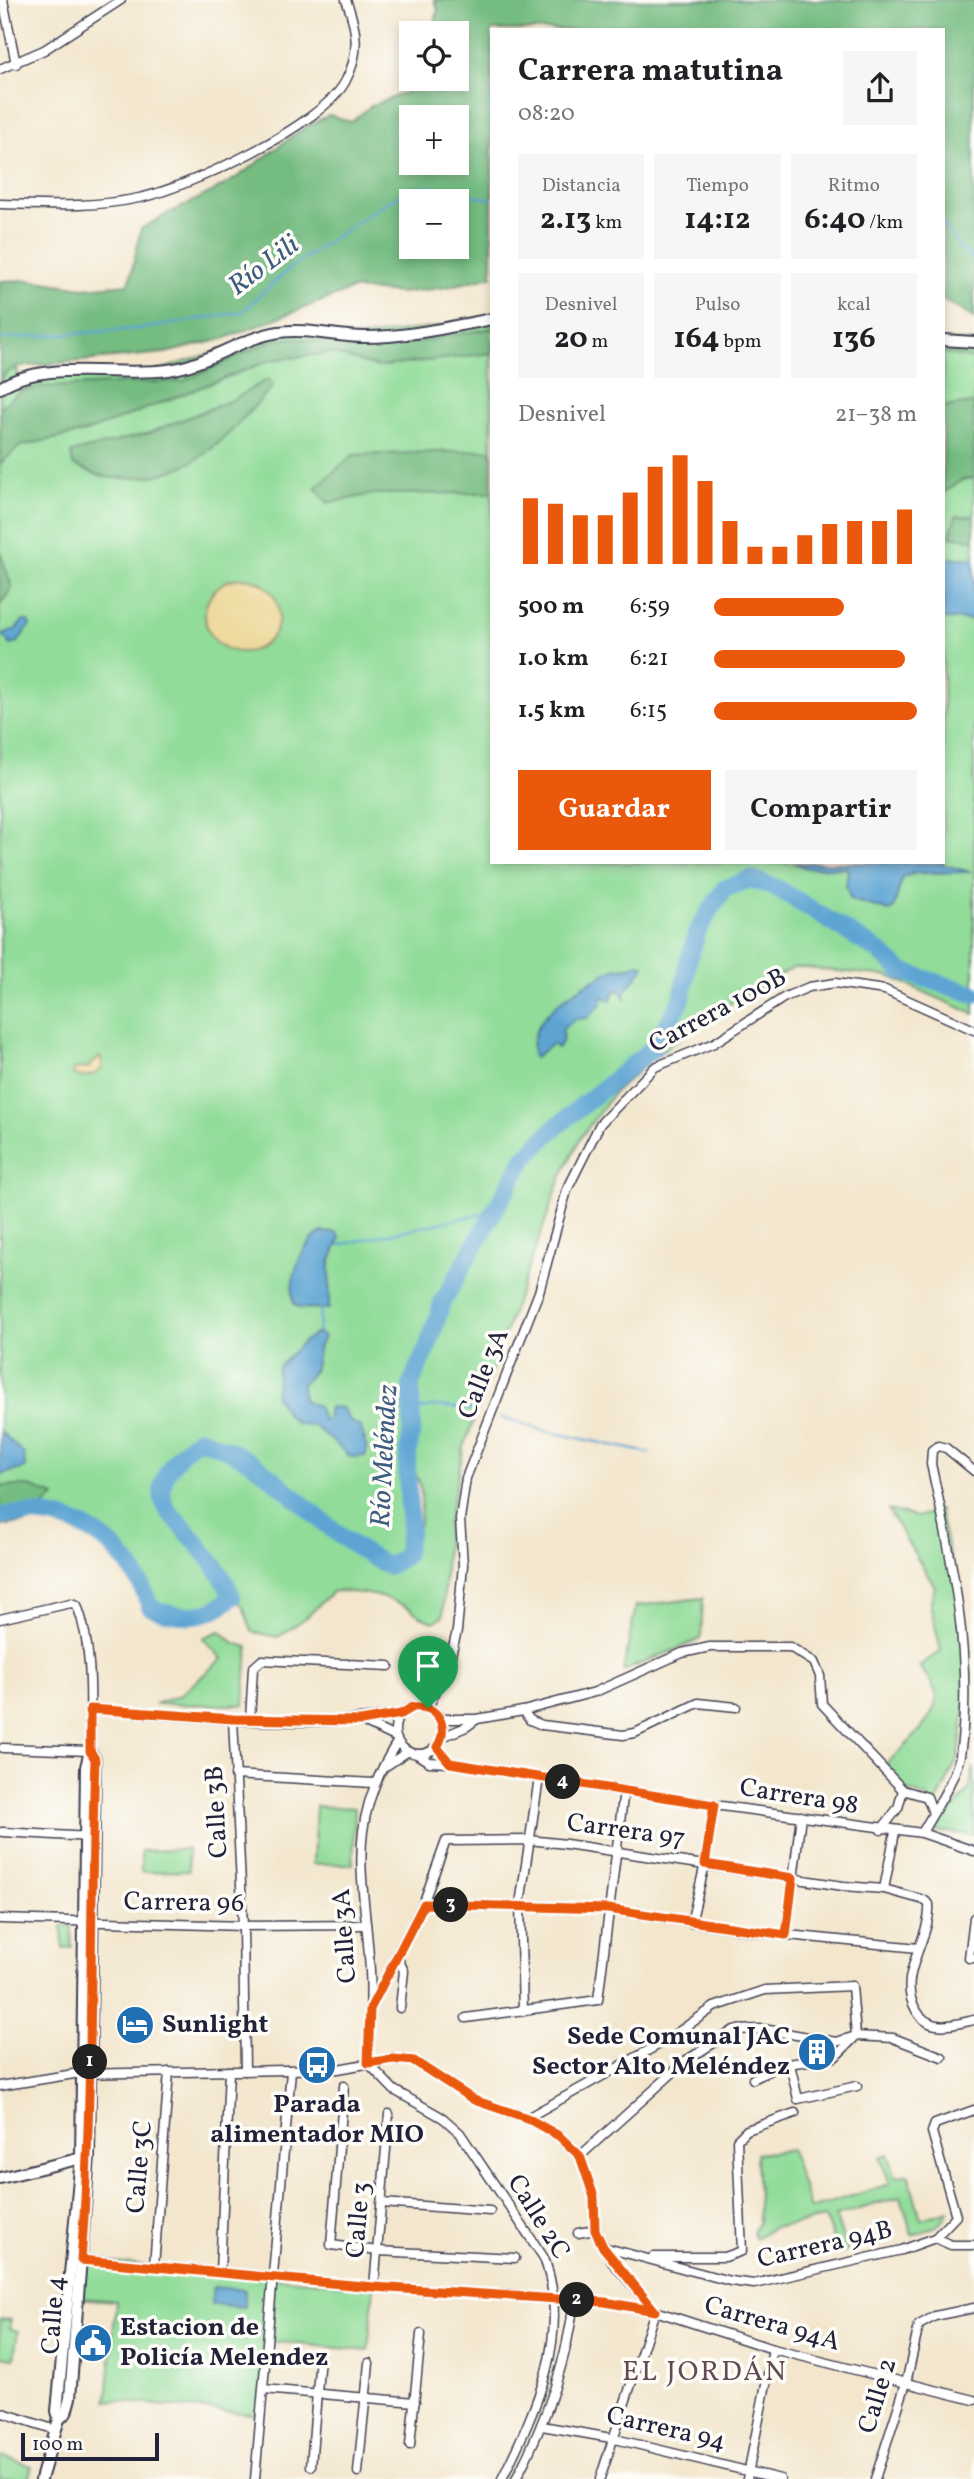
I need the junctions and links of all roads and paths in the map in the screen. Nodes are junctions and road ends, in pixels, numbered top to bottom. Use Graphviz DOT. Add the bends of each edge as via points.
graph roads {
  1 [pos="3,0"];
  2 [pos="121,0"];
  3 [pos="346,0"];
  4 [pos="16,64"];
  5 [pos="0,69"];
  6 [pos="0,204"];
  7 [pos="490,319"];
  8 [pos="945,340"];
  9 [pos="974,342"];
  10 [pos="0,388"];
  11 [pos="974,1030"];
  12 [pos="643,1076"];
  13 [pos="974,1471"];
  14 [pos="0,1619"];
  15 [pos="389,1666"];
  16 [pos="736,1707"];
  17 [pos="428,1708"];
  18 [pos="90,1709"];
  19 [pos="523,1711"];
  20 [pos="401,1714"];
  21 [pos="233,1719"];
  22 [pos="441,1719"];
  23 [pos="477,1719"];
  24 [pos="250,1720"];
  25 [pos="361,1721"];
  26 [pos="442,1737"];
  27 [pos="396,1739"];
  28 [pos="437,1747"];
  29 [pos="3,1748"];
  30 [pos="90,1751"];
  31 [pos="407,1752"];
  32 [pos="418,1755"];
  33 [pos="450,1763"];
  34 [pos="383,1768"];
  35 [pos="235,1775"];
  36 [pos="540,1779"];
  37 [pos="373,1783"];
  38 [pos="624,1790"];
  39 [pos="903,1790"];
  40 [pos="943,1796"];
  41 [pos="927,1797"];
  42 [pos="714,1805"];
  43 [pos="933,1813"];
  44 [pos="801,1816"];
  45 [pos="881,1830"];
  46 [pos="2,1832"];
  47 [pos="895,1832"];
  48 [pos="922,1833"];
  49 [pos="89,1837"];
  50 [pos="529,1840"];
  51 [pos="974,1851"];
  52 [pos="616,1852"];
  53 [pos="705,1864"];
  54 [pos="793,1878"];
  55 [pos="884,1889"];
  56 [pos="424,1904"];
  57 [pos="520,1904"];
  58 [pos="608,1909"];
  59 [pos="974,1918"];
  60 [pos="0,1919"];
  61 [pos="88,1922"];
  62 [pos="691,1923"];
  63 [pos="366,1925"];
  64 [pos="243,1926"];
  65 [pos="786,1935"];
  66 [pos="918,1948"];
  67 [pos="971,1958"];
  68 [pos="398,1959"];
  69 [pos="400,2008"];
  70 [pos="370,2009"];
  71 [pos="523,2011"];
  72 [pos="466,2018"];
  73 [pos="974,2020"];
  74 [pos="856,2036"];
  75 [pos="942,2057"];
  76 [pos="368,2063"];
  77 [pos="790,2064"];
  78 [pos="229,2071"];
  79 [pos="245,2071"];
  80 [pos="291,2071"];
  81 [pos="169,2072"];
  82 [pos="85,2073"];
  83 [pos="753,2079"];
  84 [pos="0,2086"];
  85 [pos="344,2086"];
  86 [pos="857,2086"];
  87 [pos="974,2110"];
  88 [pos="795,2113"];
  89 [pos="389,2114"];
  90 [pos="527,2118"];
  91 [pos="580,2156"];
  92 [pos="85,2157"];
  93 [pos="0,2178"];
  94 [pos="382,2203"];
  95 [pos="490,2211"];
  96 [pos="595,2230"];
  97 [pos="579,2233"];
  98 [pos="935,2238"];
  99 [pos="974,2245"];
  100 [pos="603,2247"];
  101 [pos="378,2251"];
  102 [pos="639,2257"];
  103 [pos="515,2258"];
  104 [pos="76,2259"];
  105 [pos="154,2266"];
  106 [pos="219,2273"];
  107 [pos="274,2278"];
  108 [pos="374,2287"];
  109 [pos="556,2299"];
  110 [pos="574,2300"];
  111 [pos="974,2308"];
  112 [pos="655,2311"];
  113 [pos="421,2334"];
  114 [pos="773,2349"];
  115 [pos="320,2356"];
  116 [pos="369,2362"];
  117 [pos="906,2383"];
  118 [pos="263,2389"];
  119 [pos="317,2395"];
  120 [pos="365,2399"];
  121 [pos="974,2400"];
  122 [pos="415,2402"];
  123 [pos="0,2412"];
  124 [pos="58,2425"];
  125 [pos="542,2426"];
  126 [pos="611,2438"];
  127 [pos="411,2445"];
  128 [pos="311,2466"];
  129 [pos="358,2472"];
  130 [pos="748,2475"];
  131 [pos="41,2479"];
  132 [pos="255,2479"];
  133 [pos="502,2479"];
  134 [pos="516,2479"];
  135 [pos="600,2479"];
  136 [pos="780,2479"];
  137 [pos="875,2479"];
  1 -- 4 [label="street"];
  2 -- 4 [label="street"];
  3 -- 6 [label="street" via="356,26 356,55 345,84 318,110 260,147 204,178 139,198 83,206"];
  4 -- 5 [label="street"];
  7 -- 10 [label="street" via="406,335 278,332 179,368 30,375"];
  8 -- 9 [label="street"];
  11 -- 12 [label="street, Carrera 100B" via="885,990 835,983 786,997 714,1043"];
  12 -- 17 [label="street, Calle 3A" via="600,1124 567,1190 539,1292 466,1478 460,1519 463,1564 457,1631 449,1663"];
  13 -- 40 [label="street" via="946,1448 932,1450 970,1666 960,1756"];
  14 -- 18 [label="street, Calle 4" via="71,1602 77,1605 88,1651"];
  15 -- 24 [label="street" via="262,1660 253,1668"];
  16 -- 19 [label="street" via="698,1703 623,1735 542,1726"];
  17 -- 20 [label="street" via="413,1707"];
  17 -- 22 [label="street"];
  18 -- 21 [label="street"];
  18 -- 30 [label="street, Calle 4"];
  19 -- 23 [label="street"];
  19 -- 39 [label="street" via="618,1684 682,1653 709,1647 790,1647 814,1662 822,1704"];
  20 -- 25 [label="street"];
  20 -- 27 [label="street" via="395,1724"];
  21 -- 24 [label="street"];
  21 -- 35 [label="street, Calle 3B"];
  22 -- 23 [label="street"];
  22 -- 26 [label="street"];
  23 -- 26 [label="street"];
  24 -- 25 [label="street"];
  25 -- 27 [label="street"];
  26 -- 28 [label="street"];
  27 -- 31 [label="street"];
  27 -- 34 [label="street, Calle 3A"];
  28 -- 32 [label="street"];
  28 -- 33 [label="street"];
  29 -- 30 [label="street"];
  30 -- 49 [label="street, Calle 4" via="86,1759"];
  31 -- 32 [label="street"];
  31 -- 34 [label="street, Calle 3A"];
  32 -- 33 [label="street, Carrera 98" via="429,1762"];
  33 -- 36 [label="street, Carrera 98"];
  34 -- 37 [label="street, Calle 3A"];
  35 -- 37 [label="street"];
  35 -- 64 [label="street, Calle 3B"];
  36 -- 38 [label="street, Carrera 98"];
  36 -- 50 [label="street"];
  37 -- 63 [label="street, Calle 3A" via="362,1828 360,1864"];
  38 -- 42 [label="street, Carrera 98"];
  38 -- 52 [label="street"];
  39 -- 41 [label="street"];
  39 -- 45 [label="street" via="898,1808"];
  40 -- 41 [label="street"];
  40 -- 43 [label="street"];
  41 -- 43 [label="street"];
  42 -- 44 [label="street, Carrera 98"];
  42 -- 53 [label="street"];
  43 -- 48 [label="street"];
  44 -- 45 [label="street, Carrera 98"];
  44 -- 54 [label="street"];
  45 -- 47 [label="street, Carrera 98"];
  46 -- 49 [label="street"];
  47 -- 48 [label="street, Carrera 98"];
  47 -- 55 [label="street"];
  48 -- 51 [label="street, Carrera 98"];
  49 -- 61 [label="street, Calle 4"];
  50 -- 52 [label="street, Carrera 97"];
  50 -- 56 [label="street, Carrera 97" via="446,1841"];
  50 -- 57 [label="street"];
  52 -- 53 [label="street, Carrera 97"];
  52 -- 58 [label="street"];
  53 -- 54 [label="street, Carrera 97"];
  53 -- 62 [label="street"];
  54 -- 55 [label="street, Carrera 97"];
  54 -- 65 [label="street"];
  55 -- 66 [label="street, Carrera 97" via="929,1905"];
  56 -- 57 [label="street" via="490,1908"];
  56 -- 68 [label="street"];
  57 -- 58 [label="street"];
  57 -- 71 [label="street"];
  58 -- 62 [label="street"];
  58 -- 71 [label="street" via="598,2000"];
  59 -- 67 [label="street"];
  60 -- 61 [label="street, Carrera 96"];
  61 -- 64 [label="street, Carrera 96"];
  61 -- 82 [label="street, Calle 4"];
  62 -- 65 [label="street"];
  63 -- 64 [label="street, Carrera 96"];
  63 -- 70 [label="street, Calle 3A"];
  64 -- 79 [label="street, Calle 3B"];
  65 -- 66 [label="street"];
  66 -- 73 [label="street" via="909,1989 918,2014 939,2026"];
  68 -- 69 [label="street" via="404,1971"];
  68 -- 70 [label="street"];
  70 -- 76 [label="street, Calle 3A"];
  71 -- 72 [label="street"];
  74 -- 75 [label="street" via="906,2041"];
  74 -- 77 [label="street" via="835,2057"];
  74 -- 90 [label="street" via="852,1986 765,1990 714,2007 667,2040"];
  74 -- 91 [label="street" via="835,2042 763,2029 734,2030 687,2060"];
  76 -- 80 [label="street"];
  76 -- 90 [label="street" via="414,2061 474,2100"];
  76 -- 109 [label="street, Calle 2C" via="394,2090 460,2133 544,2258"];
  77 -- 83 [label="street"];
  77 -- 86 [label="street" via="798,2099"];
  78 -- 79 [label="street"];
  78 -- 81 [label="street"];
  78 -- 106 [label="street"];
  79 -- 80 [label="street"];
  80 -- 107 [label="street"];
  81 -- 82 [label="street"];
  81 -- 105 [label="street, Calle 3C"];
  82 -- 84 [label="street"];
  82 -- 92 [label="street, Calle 4"];
  85 -- 101 [label="street" via="331,2245"];
  87 -- 98 [label="street" via="935,2124 932,2132 956,2216"];
  88 -- 102 [label="street" via="740,2134 737,2140 742,2251 725,2257"];
  89 -- 94 [label="street, Calle 3"];
  90 -- 91 [label="street" via="559,2136"];
  91 -- 96 [label="street" via="594,2197"];
  92 -- 93 [label="street"];
  92 -- 104 [label="street, Calle 4"];
  94 -- 95 [label="street"];
  94 -- 101 [label="street, Calle 3"];
  96 -- 97 [label="street"];
  96 -- 100 [label="street"];
  98 -- 99 [label="street" via="951,2245"];
  98 -- 102 [label="street, Carrera 94B" via="902,2250 754,2284"];
  100 -- 102 [label="street, Carrera 94B"];
  100 -- 112 [label="street"];
  101 -- 103 [label="street"];
  101 -- 108 [label="street, Calle 3"];
  104 -- 105 [label="street, Carrera 94A"];
  104 -- 124 [label="street, Calle 4"];
  105 -- 106 [label="street, Carrera 94A"];
  106 -- 107 [label="street, Carrera 94A"];
  107 -- 108 [label="street, Carrera 94A"];
  107 -- 118 [label="street"];
  108 -- 109 [label="street, Carrera 94A"];
  109 -- 110 [label="street, Carrera 94A"];
  109 -- 133 [label="street, Calle 2C" via="543,2382"];
  110 -- 112 [label="street, Carrera 94A"];
  110 -- 125 [label="street" via="564,2358"];
  111 -- 117 [label="street, Calle 2" via="935,2316 919,2325"];
  112 -- 114 [label="street, Carrera 94A"];
  112 -- 126 [label="street"];
  113 -- 122 [label="street"];
  114 -- 117 [label="street, Carrera 94A"];
  114 -- 130 [label="street"];
  115 -- 119 [label="street"];
  116 -- 120 [label="street"];
  117 -- 121 [label="street, Carrera 94A"];
  117 -- 137 [label="street, Calle 2"];
  118 -- 119 [label="street"];
  118 -- 132 [label="street"];
  119 -- 120 [label="street"];
  119 -- 128 [label="street"];
  120 -- 122 [label="street"];
  120 -- 129 [label="street"];
  122 -- 127 [label="street"];
  123 -- 124 [label="street"];
  124 -- 131 [label="street, Calle 4"];
  125 -- 126 [label="street, Carrera 94"];
  125 -- 134 [label="street"];
  126 -- 130 [label="street, Carrera 94"];
  126 -- 135 [label="street"];
  130 -- 136 [label="street, Carrera 94"];
}
